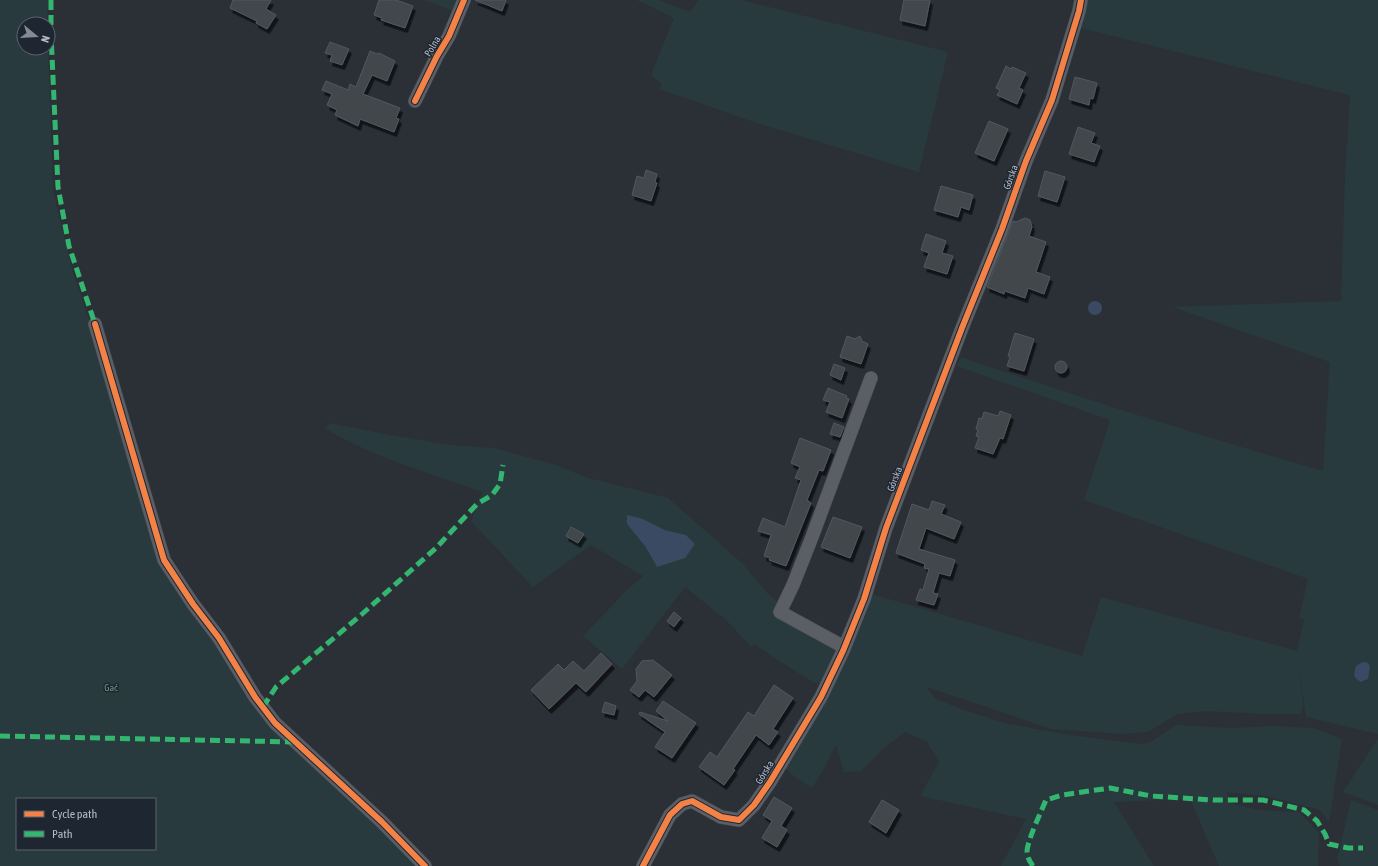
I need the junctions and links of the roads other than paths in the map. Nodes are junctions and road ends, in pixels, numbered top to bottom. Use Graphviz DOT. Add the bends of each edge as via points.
graph roads {
  1 [pos="464,0"];
  2 [pos="1081,0"];
  3 [pos="415,101"];
  4 [pos="95,324"];
  5 [pos="871,378"];
  6 [pos="844,647"];
  7 [pos="424,866"];
  8 [pos="643,866"];
  1 -- 3 [label="street, Polna" via="449,36"];
  2 -- 6 [label="street, Górska" via="1052,100 962,328 886,528 864,599"];
  4 -- 7 [label="street" via="164,560 193,604 220,638 255,697 275,723 382,822"];
  5 -- 6 [label="street" via="812,537 780,612"];
  6 -- 8 [label="street, Górska" via="821,697 754,805 740,820 721,817 692,801 682,804 670,815"];
}
